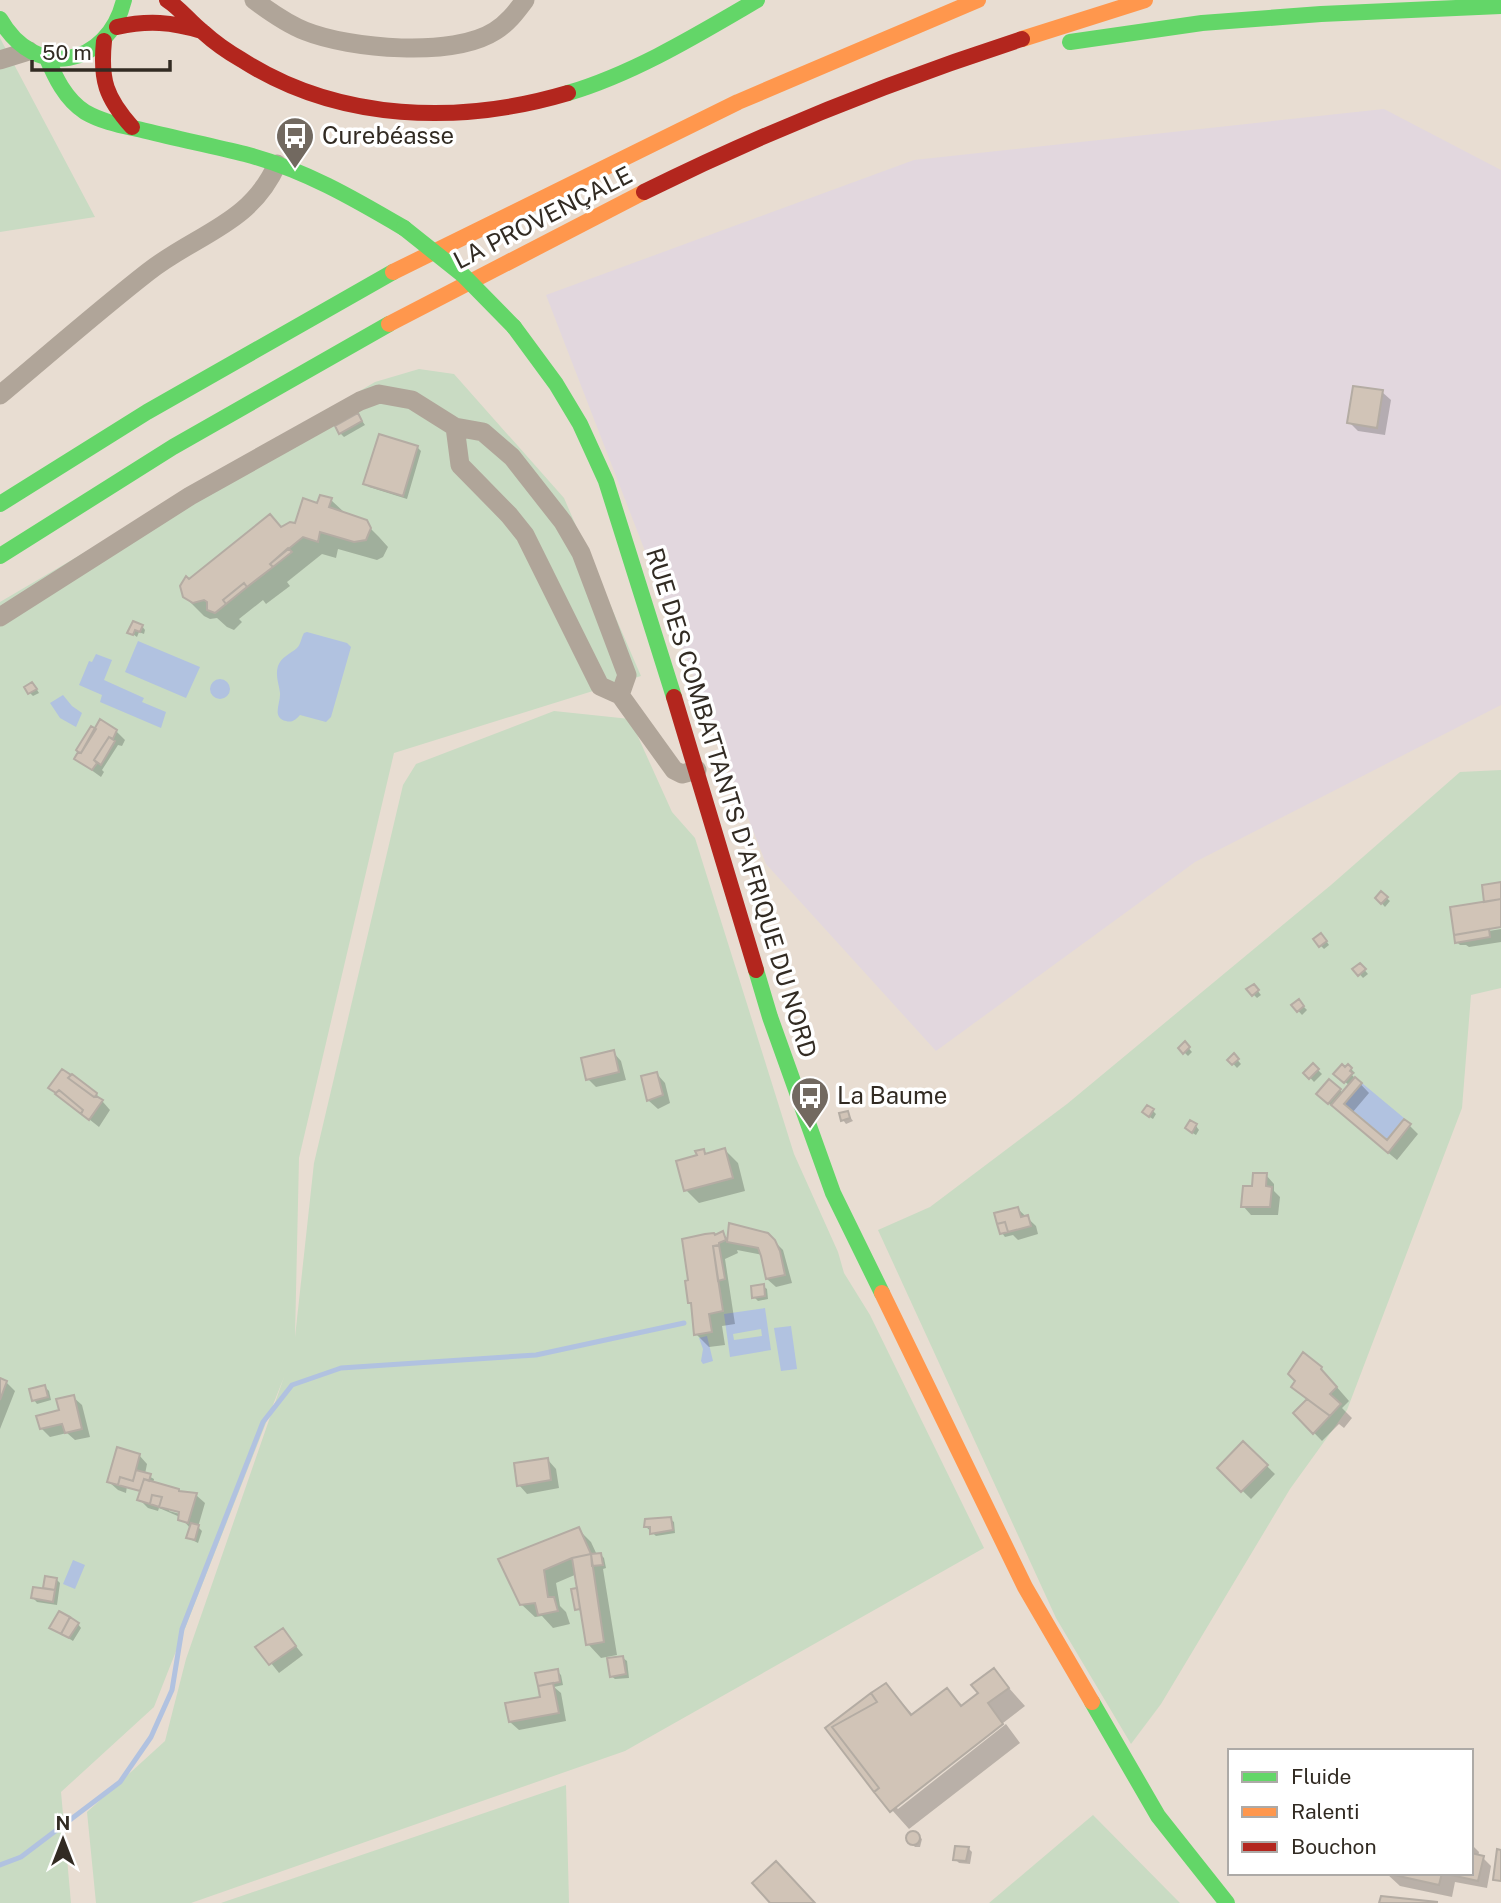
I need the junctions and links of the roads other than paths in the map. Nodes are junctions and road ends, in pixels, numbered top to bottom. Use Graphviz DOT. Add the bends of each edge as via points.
graph roads {
  1 [pos="124,0"];
  2 [pos="167,0"];
  3 [pos="254,0"];
  4 [pos="525,0"];
  5 [pos="757,0"];
  6 [pos="978,0"];
  7 [pos="1145,0"];
  8 [pos="1501,6"];
  9 [pos="1,25"];
  10 [pos="117,27"];
  11 [pos="202,31"];
  12 [pos="104,41"];
  13 [pos="37,54"];
  14 [pos="961,58"];
  15 [pos="0,60"];
  16 [pos="132,127"];
  17 [pos="277,164"];
  18 [pos="0,395"];
  19 [pos="455,427"];
  20 [pos="0,504"];
  21 [pos="0,556"];
  22 [pos="0,617"];
  23 [pos="620,695"];
  24 [pos="697,770"];
  25 [pos="1227,1903"];
  1 -- 10 [label="main road"];
  2 -- 11 [label="main road"];
  3 -- 4 [label="street" via="291,24 327,39 406,48 479,39 507,22"];
  5 -- 11 [label="main road" via="662,55 586,89 523,106 456,113 373,109 313,95 279,82"];
  6 -- 20 [label="main road, LA PROVENÇALE" via="738,102 381,278 147,412"];
  7 -- 14 [label="main road, LA PROVENÇALE"];
  8 -- 14 [label="main road" via="1202,23"];
  9 -- 13 [label="main road, RUE DES COMBATTANTS D'AFRIQUE DU NORD"];
  10 -- 11 [label="main road" via="149,20"];
  10 -- 12 [label="main road"];
  12 -- 13 [label="main road" via="83,55"];
  12 -- 16 [label="main road" via="105,91"];
  13 -- 15 [label="street"];
  13 -- 16 [label="main road, RUE DES COMBATTANTS D'AFRIQUE DU NORD" via="77,106 100,120"];
  14 -- 21 [label="main road, LA PROVENÇALE" via="827,108 547,240 335,352"];
  16 -- 17 [label="main road, RUE DES COMBATTANTS D'AFRIQUE DU NORD"];
  17 -- 18 [label="street" via="258,197 239,214 151,270"];
  17 -- 24 [label="main road, RUE DES COMBATTANTS D'AFRIQUE DU NORD, bridge" via="404,228 463,275 514,327 556,384 606,481"];
  19 -- 22 [label="street" via="412,400 379,394 360,401 190,496"];
  19 -- 23 [label="street" via="460,465 525,535 600,686"];
  19 -- 23 [label="street" via="483,432 512,457 563,522 581,553 626,675"];
  23 -- 24 [label="street" via="674,770 682,775"];
  24 -- 25 [label="main road, RUE DES COMBATTANTS D'AFRIQUE DU NORD" via="770,1017 833,1193 1025,1587 1158,1816"];
}
